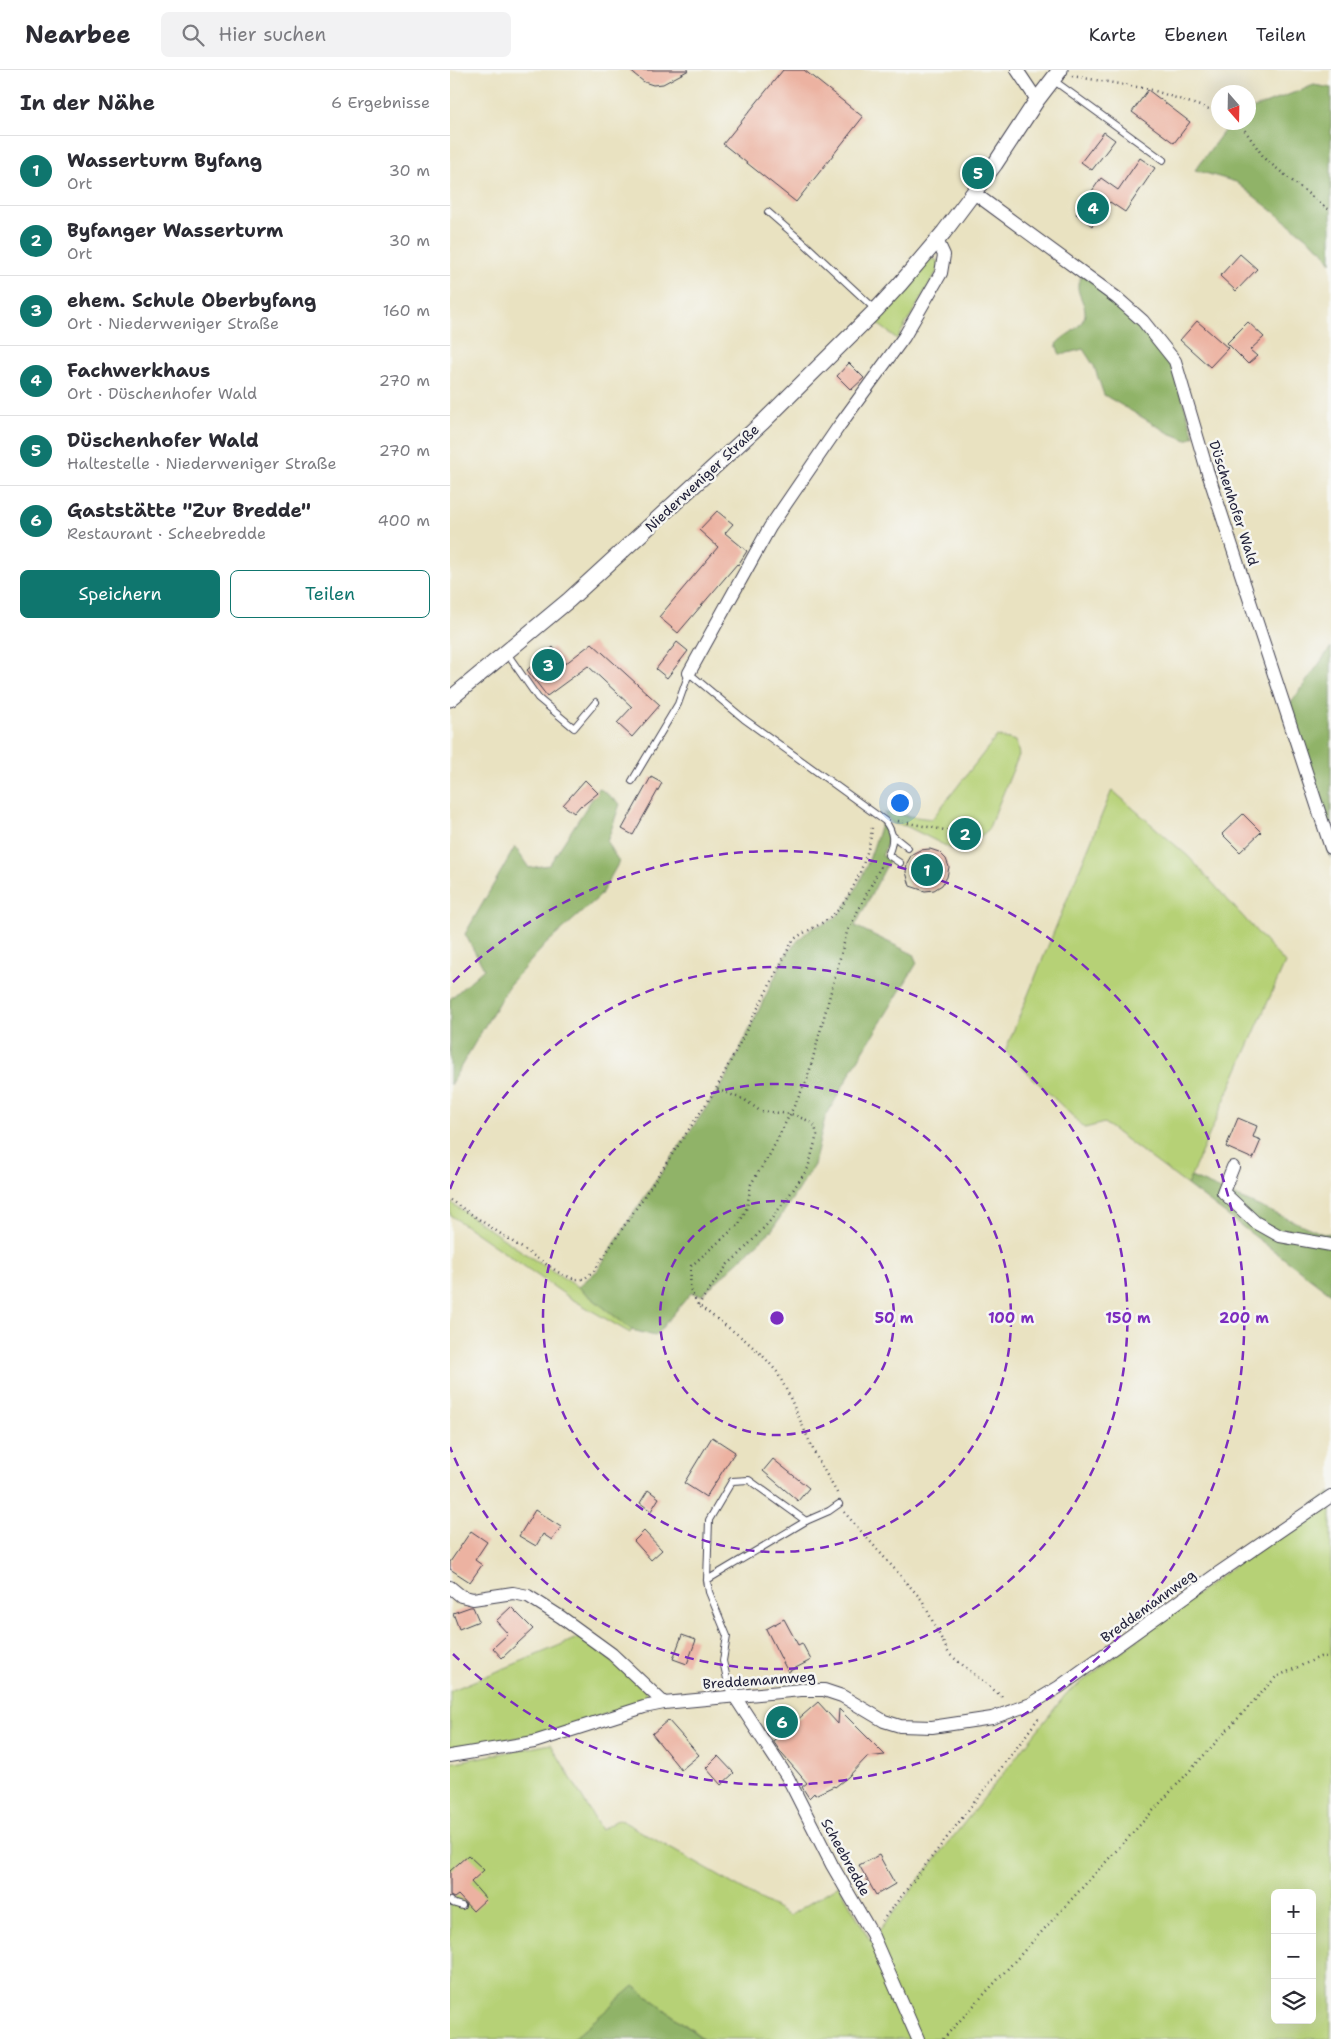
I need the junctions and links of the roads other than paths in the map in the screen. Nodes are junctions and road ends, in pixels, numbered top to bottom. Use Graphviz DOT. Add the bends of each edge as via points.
graph roads {
  1 [pos="1017,70"];
  2 [pos="1056,75"];
  3 [pos="1037,100"];
  4 [pos="1163,160"];
  5 [pos="974,192"];
  6 [pos="768,212"];
  7 [pos="938,240"];
  8 [pos="876,310"];
  9 [pos="506,652"];
  10 [pos="689,673"];
  11 [pos="450,699"];
  12 [pos="596,702"];
  13 [pos="632,781"];
  14 [pos="893,836"];
  15 [pos="908,848"];
  16 [pos="1331,848"];
  17 [pos="900,863"];
  18 [pos="1233,1167"];
  19 [pos="1331,1244"];
  20 [pos="1331,1496"];
  21 [pos="839,1504"];
  22 [pos="806,1521"];
  23 [pos="707,1580"];
  24 [pos="450,1587"];
  25 [pos="733,1697"];
  26 [pos="664,1703"];
  27 [pos="450,1756"];
  28 [pos="450,1901"];
  29 [pos="462,1906"];
  30 [pos="918,2039"];
  1 -- 3 [label="street"];
  2 -- 3 [label="street, Niederweniger Straße"];
  2 -- 4 [label="lane"];
  3 -- 5 [label="street, Niederweniger Straße"];
  5 -- 7 [label="street, Niederweniger Straße"];
  5 -- 16 [label="street, Düschenhofer Wald" via="1117,298 1143,321 1175,361 1207,470"];
  6 -- 8 [label="lane"];
  7 -- 8 [label="street, Niederweniger Straße"];
  7 -- 10 [label="street" via="944,255 941,273 904,337 770,527"];
  8 -- 9 [label="street, Niederweniger Straße" via="716,466 569,600"];
  9 -- 11 [label="street, Niederweniger Straße"];
  9 -- 12 [label="lane" via="538,698 574,728"];
  10 -- 13 [label="lane" via="678,704"];
  10 -- 14 [label="lane" via="744,719 870,808 885,821"];
  14 -- 15 [label="lane"];
  14 -- 17 [label="lane" via="888,854"];
  18 -- 19 [label="street" via="1223,1192 1255,1222 1280,1236"];
  20 -- 25 [label="street, Breddemannweg" via="1047,1695 1017,1710 959,1724 909,1727 884,1721 842,1696 824,1690"];
  21 -- 22 [label="lane"];
  22 -- 23 [label="lane"];
  22 -- 23 [label="lane" via="749,1480 732,1481 709,1520"];
  23 -- 25 [label="lane" via="727,1636 723,1661"];
  24 -- 26 [label="street" via="461,1596 473,1599 513,1593 528,1596 612,1654"];
  25 -- 26 [label="street, Breddemannweg"];
  25 -- 30 [label="street, Scheebredde" via="788,1778 832,1865 872,1934"];
  26 -- 27 [label="street, Breddemannweg" via="534,1742"];
  28 -- 29 [label="lane"];
}
